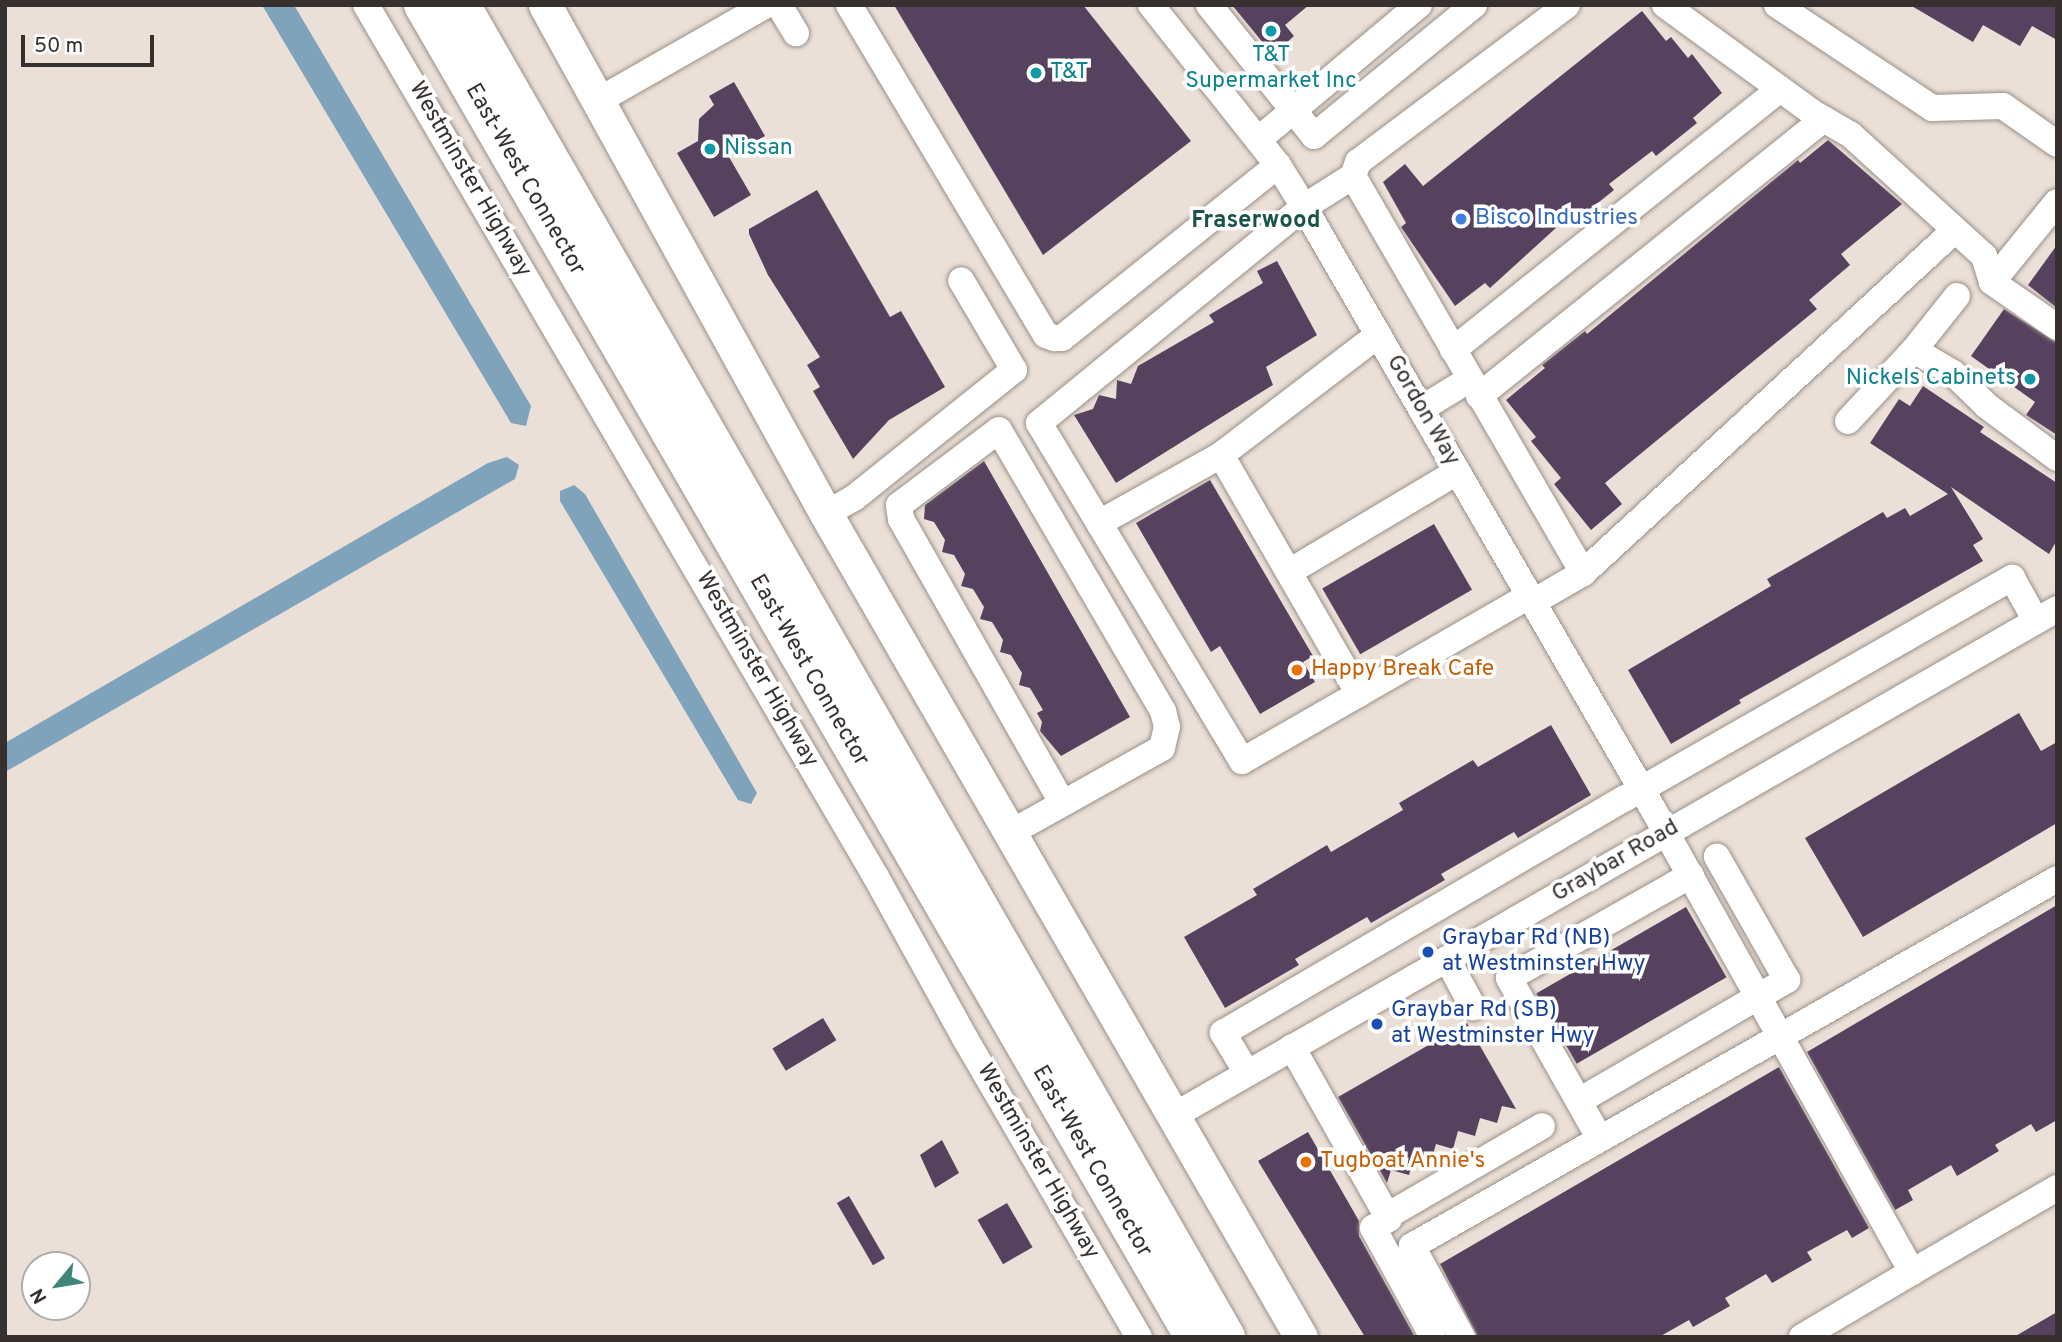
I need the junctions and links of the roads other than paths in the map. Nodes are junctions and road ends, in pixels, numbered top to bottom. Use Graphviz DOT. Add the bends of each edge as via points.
graph roads {
  1 [pos="366,5"];
  2 [pos="423,5"];
  3 [pos="461,5"];
  4 [pos="480,5"];
  5 [pos="545,5"];
  6 [pos="766,5"];
  7 [pos="779,5"];
  8 [pos="849,5"];
  9 [pos="1209,5"];
  10 [pos="1419,5"];
  11 [pos="1474,5"];
  12 [pos="1567,5"];
  13 [pos="1665,5"];
  14 [pos="1777,5"];
  15 [pos="1163,10"];
  16 [pos="796,33"];
  17 [pos="1780,89"];
  18 [pos="596,102"];
  19 [pos="1293,110"];
  20 [pos="1823,118"];
  21 [pos="531,126"];
  22 [pos="1258,140"];
  23 [pos="2057,144"];
  24 [pos="1279,165"];
  25 [pos="1353,176"];
  26 [pos="1304,207"];
  27 [pos="2053,212"];
  28 [pos="1955,230"];
  29 [pos="961,280"];
  30 [pos="1992,282"];
  31 [pos="1957,296"];
  32 [pos="2057,327"];
  33 [pos="1378,335"];
  34 [pos="1453,350"];
  35 [pos="1914,350"];
  36 [pos="1474,387"];
  37 [pos="1421,409"];
  38 [pos="1848,421"];
  39 [pos="1221,454"];
  40 [pos="2057,458"];
  41 [pos="1457,472"];
  42 [pos="826,514"];
  43 [pos="1099,523"];
  44 [pos="1289,572"];
  45 [pos="1583,573"];
  46 [pos="1531,599"];
  47 [pos="2046,615"];
  48 [pos="1359,694"];
  49 [pos="1642,790"];
  50 [pos="1062,802"];
  51 [pos="1010,832"];
  52 [pos="1667,834"];
  53 [pos="1717,857"];
  54 [pos="1690,875"];
  55 [pos="2057,880"];
  56 [pos="1447,959"];
  57 [pos="1758,996"];
  58 [pos="1473,1007"];
  59 [pos="1780,1036"];
  60 [pos="1292,1047"];
  61 [pos="1247,1073"];
  62 [pos="1578,1101"];
  63 [pos="1175,1115"];
  64 [pos="1542,1126"];
  65 [pos="1600,1139"];
  66 [pos="2057,1188"];
  67 [pos="1388,1216"];
  68 [pos="1912,1272"];
  69 [pos="1139,1337"];
  70 [pos="1194,1337"];
  71 [pos="1226,1337"];
  72 [pos="1301,1337"];
  73 [pos="1433,1337"];
  74 [pos="1462,1337"];
  75 [pos="1802,1337"];
  1 -- 69 [label="street, Westminster Highway" via="870,866 965,1040"];
  2 -- 70 [label="highway, East-West Connector"];
  3 -- 21 [label="highway, East-West Connector"];
  4 -- 21 [label="highway"];
  5 -- 18 [label="main road"];
  6 -- 18 [label="street"];
  7 -- 16 [label="street"];
  8 -- 24 [label="street" via="1046,335 1054,338 1062,338"];
  9 -- 19 [label="street"];
  10 -- 19 [label="street"];
  11 -- 19 [label="street" via="1314,136"];
  12 -- 25 [label="street" via="1358,162"];
  13 -- 17 [label="street"];
  14 -- 23 [label="street" via="1932,108 2003,106"];
  15 -- 22 [label="street, Gordon Way"];
  17 -- 20 [label="street"];
  17 -- 34 [label="street"];
  18 -- 42 [label="main road"];
  19 -- 22 [label="street"];
  20 -- 28 [label="street" via="1851,135"];
  20 -- 36 [label="street"];
  21 -- 71 [label="highway, East-West Connector"];
  22 -- 24 [label="street, Gordon Way"];
  24 -- 26 [label="street, Gordon Way"];
  25 -- 26 [label="street"];
  25 -- 34 [label="street"];
  26 -- 33 [label="street, Gordon Way"];
  26 -- 43 [label="street" via="1039,422"];
  27 -- 30 [label="street"];
  28 -- 30 [label="street" via="1984,256"];
  28 -- 45 [label="street"];
  29 -- 42 [label="street" via="1014,370 854,498"];
  30 -- 32 [label="street"];
  31 -- 35 [label="street"];
  33 -- 37 [label="street, Gordon Way"];
  33 -- 39 [label="street"];
  34 -- 36 [label="street"];
  35 -- 38 [label="street"];
  35 -- 40 [label="street" via="1953,373 1987,406"];
  36 -- 37 [label="street"];
  36 -- 45 [label="street"];
  37 -- 41 [label="street, Gordon Way"];
  39 -- 43 [label="street"];
  39 -- 44 [label="street"];
  41 -- 44 [label="street"];
  41 -- 46 [label="street, Gordon Way"];
  42 -- 51 [label="main road"];
  43 -- 48 [label="street" via="1242,761"];
  44 -- 48 [label="street"];
  45 -- 46 [label="street"];
  46 -- 48 [label="street"];
  46 -- 49 [label="street, Gordon Way"];
  47 -- 49 [label="street" via="2012,578"];
  47 -- 52 [label="street, Graybar Road"];
  49 -- 52 [label="street, Gordon Way"];
  49 -- 61 [label="street" via="1223,1032"];
  50 -- 50 [label="street" via="1162,748 1167,727 1163,710 999,430 899,505 901,519"];
  50 -- 51 [label="street"];
  51 -- 63 [label="main road"];
  52 -- 54 [label="street, Gordon Way"];
  52 -- 56 [label="street, Graybar Road"];
  53 -- 57 [label="street" via="1787,980"];
  54 -- 57 [label="street, Gordon Way"];
  54 -- 62 [label="street" via="1509,978"];
  55 -- 59 [label="street"];
  56 -- 58 [label="street"];
  56 -- 60 [label="street, Graybar Road"];
  57 -- 59 [label="street, Gordon Way"];
  57 -- 62 [label="street"];
  59 -- 65 [label="street"];
  59 -- 68 [label="street, Gordon Way"];
  60 -- 61 [label="street, Graybar Road"];
  60 -- 67 [label="street"];
  61 -- 63 [label="street, Graybar Road"];
  62 -- 65 [label="street"];
  63 -- 72 [label="main road"];
  64 -- 67 [label="street"];
  65 -- 74 [label="street" via="1412,1246"];
  66 -- 68 [label="street"];
  67 -- 73 [label="street" via="1373,1228"];
  68 -- 75 [label="street"];
}
